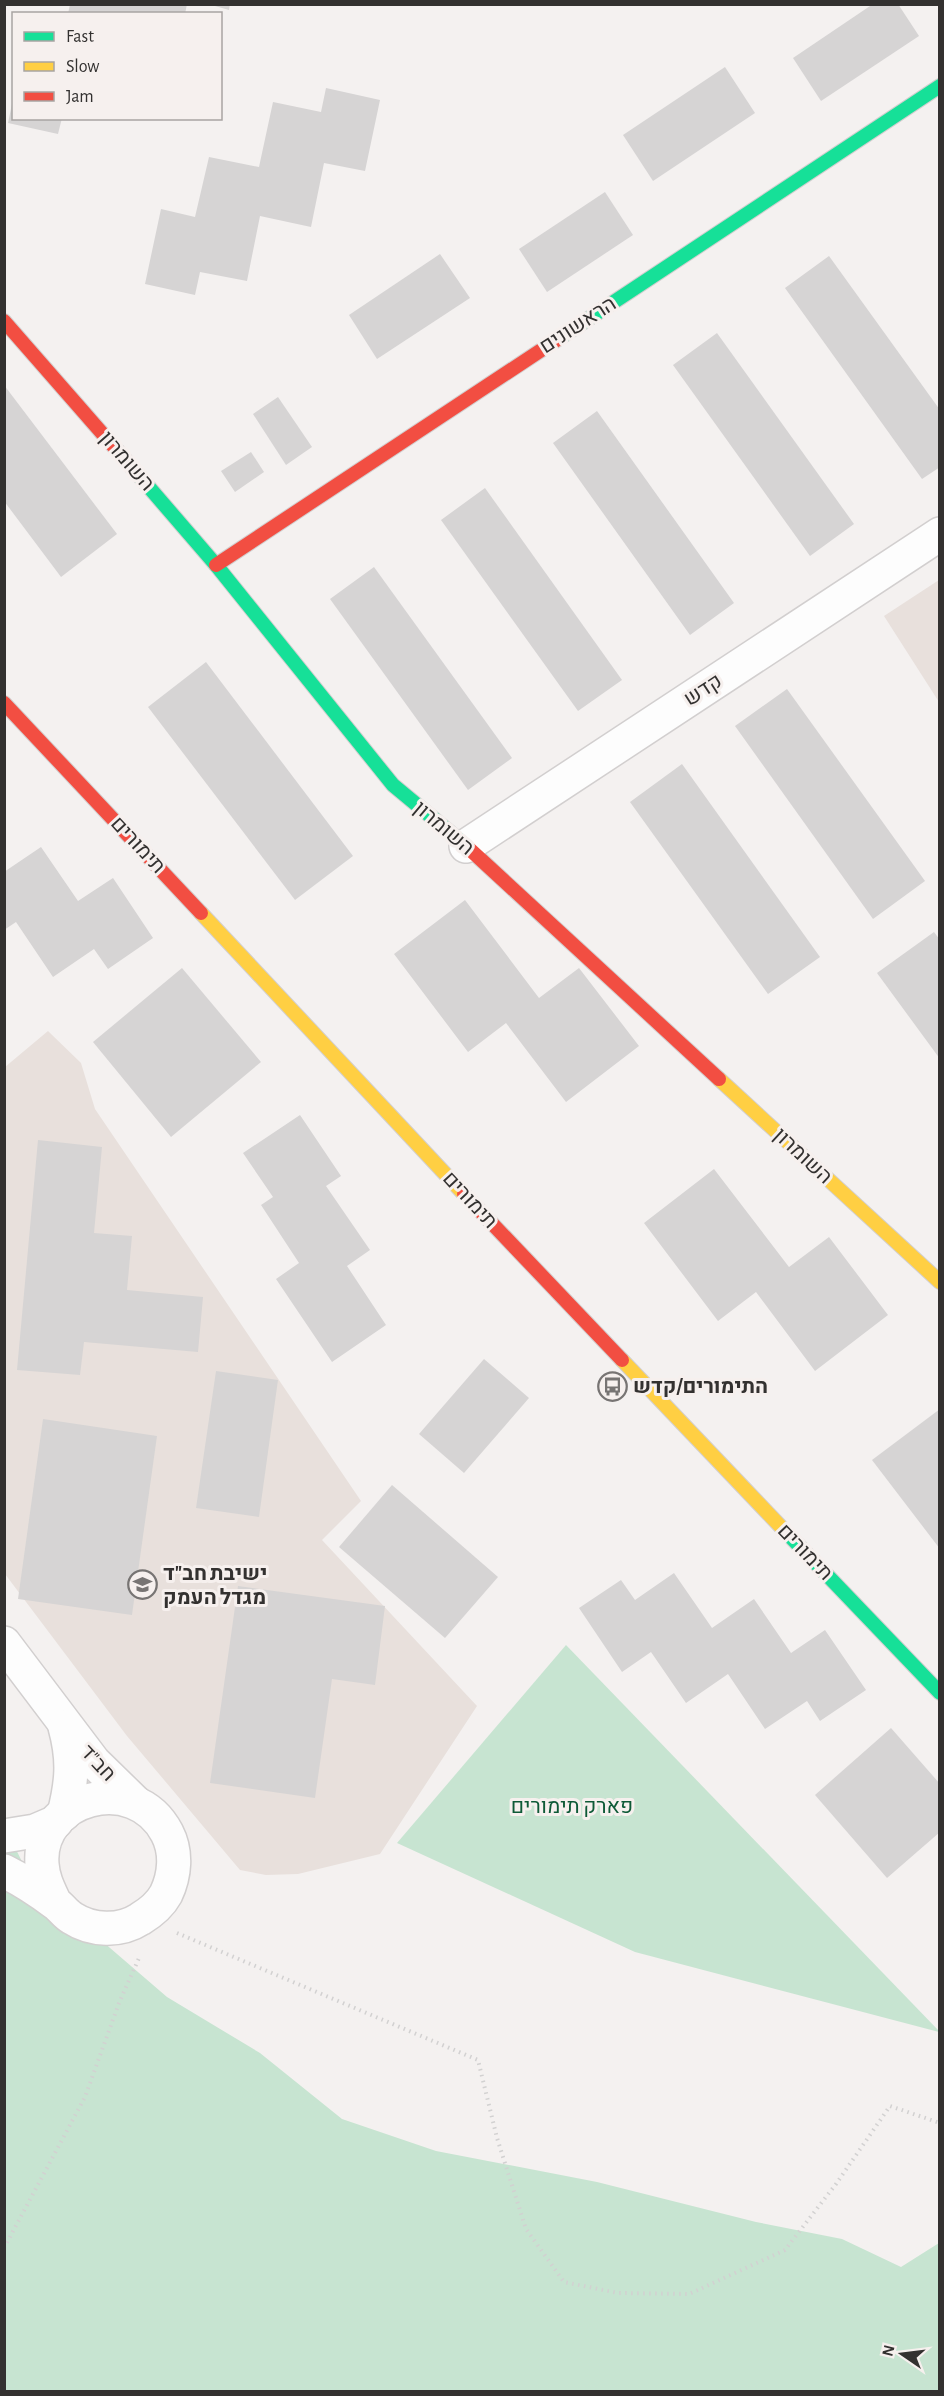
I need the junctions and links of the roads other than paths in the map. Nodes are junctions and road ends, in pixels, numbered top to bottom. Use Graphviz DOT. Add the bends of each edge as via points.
graph roads {
  1 [pos="939,86"];
  2 [pos="4,321"];
  3 [pos="939,534"];
  4 [pos="216,565"];
  5 [pos="4,703"];
  6 [pos="466,846"];
  7 [pos="939,1282"];
  8 [pos="4,1643"];
  9 [pos="939,1693"];
  10 [pos="63,1723"];
  11 [pos="135,1802"];
  12 [pos="60,1818"];
  13 [pos="4,1836"];
  14 [pos="4,1871"];
  15 [pos="55,1903"];
  1 -- 4 [label="street, הראשונים"];
  2 -- 4 [label="street, השומרון"];
  3 -- 6 [label="street, קדש"];
  4 -- 6 [label="street, השומרון" via="393,785"];
  5 -- 9 [label="street, תימורים" via="514,1248"];
  6 -- 7 [label="street, השומרון"];
  8 -- 10 [label="street, חב\"ד"];
  10 -- 11 [label="street, חב\"ד" via="94,1762"];
  10 -- 12 [label="street, חב\"ד" via="71,1754 72,1782"];
  11 -- 12 [label="street" via="114,1797 92,1798"];
  11 -- 15 [label="street" via="154,1815 167,1833 174,1854 173,1876 165,1896 151,1913 133,1924 112,1929 90,1927 71,1918"];
  12 -- 13 [label="street" via="34,1831"];
  12 -- 15 [label="street" via="45,1841 42,1863 45,1884"];
  14 -- 15 [label="street"];
}
